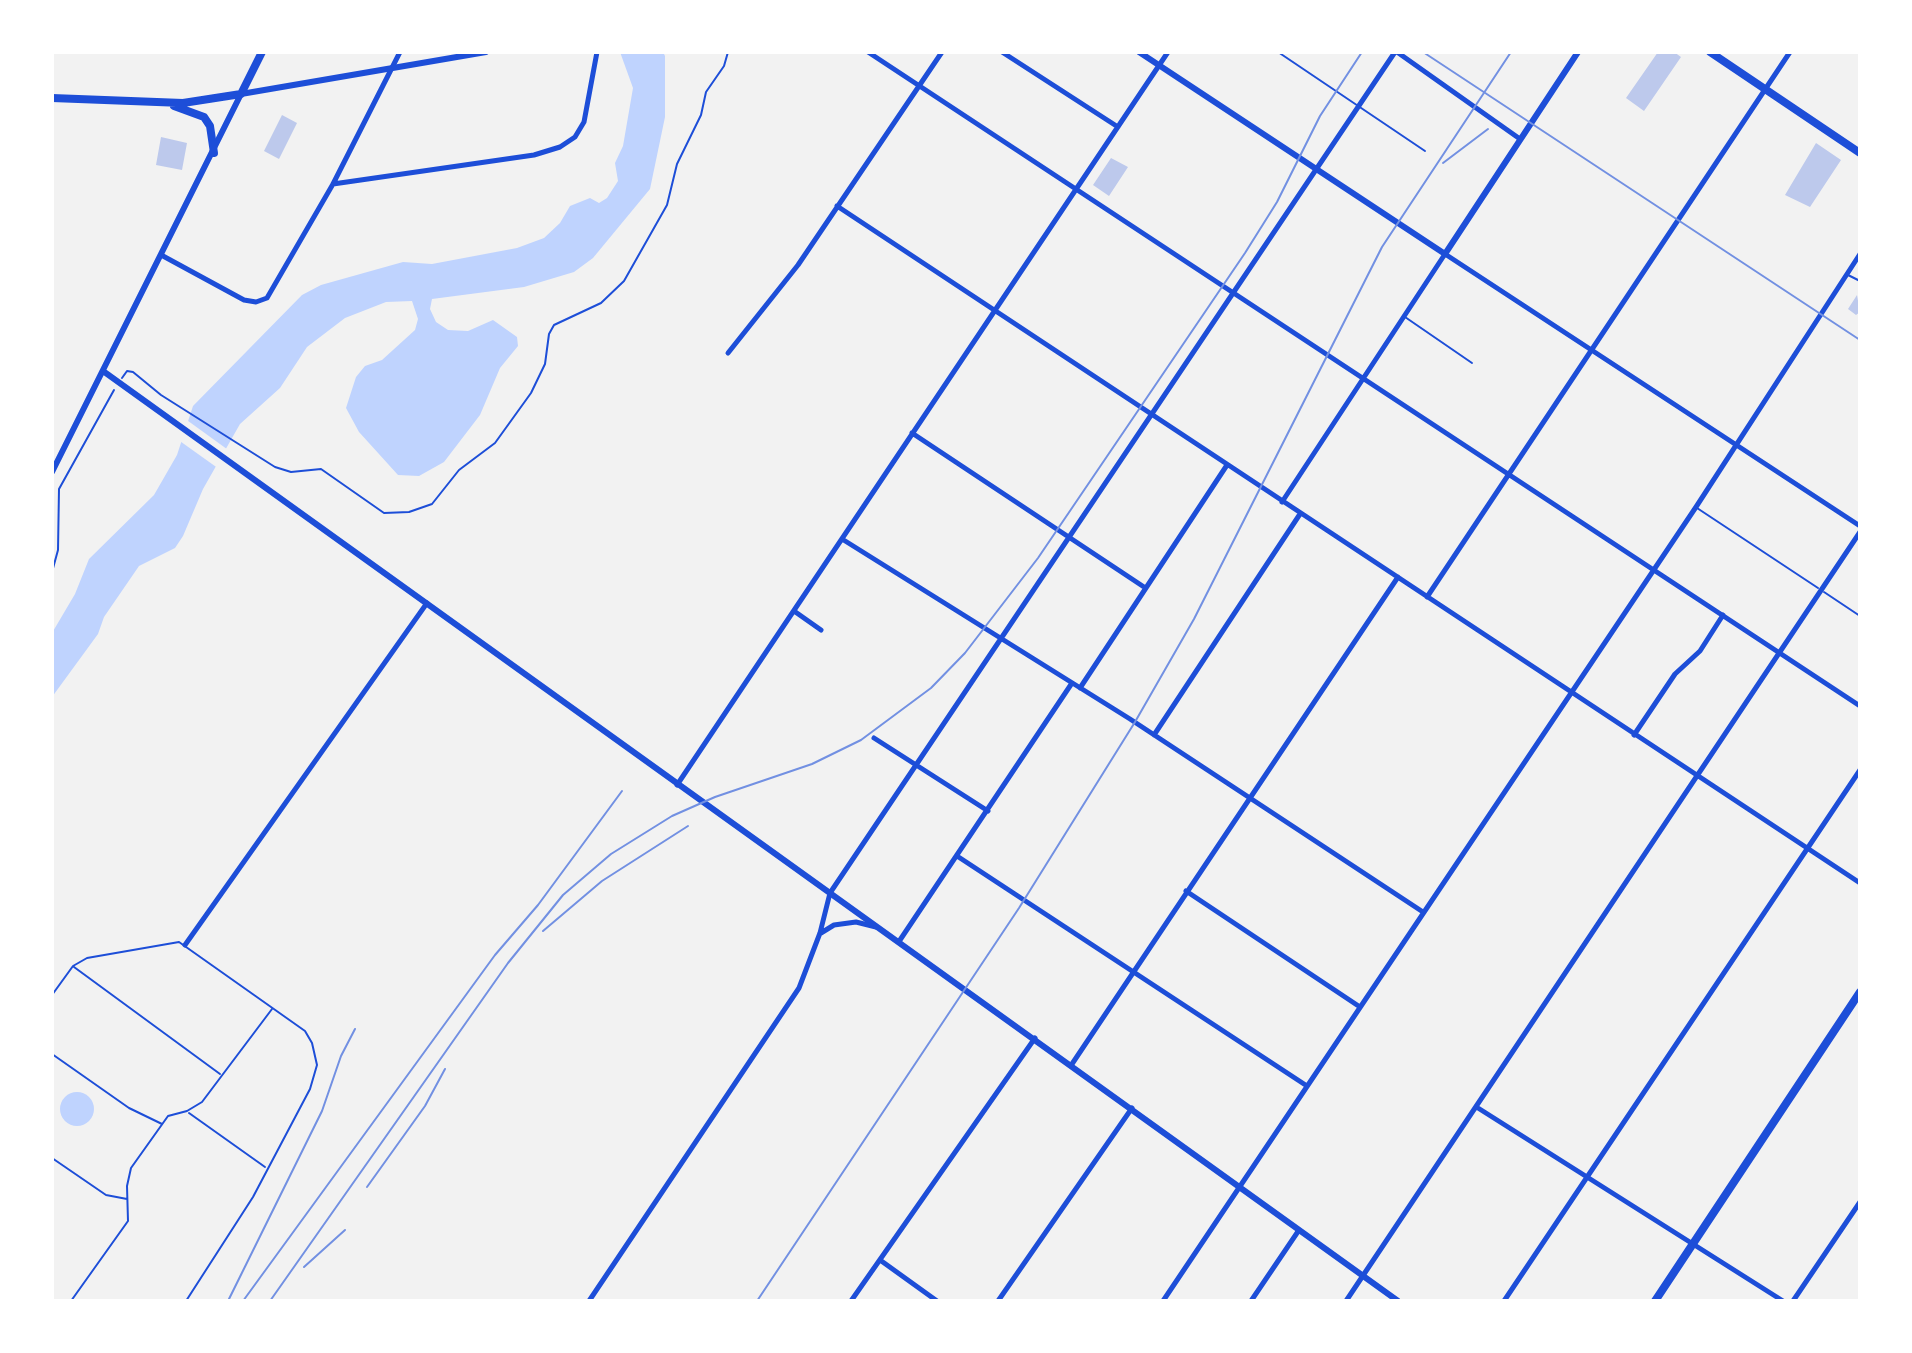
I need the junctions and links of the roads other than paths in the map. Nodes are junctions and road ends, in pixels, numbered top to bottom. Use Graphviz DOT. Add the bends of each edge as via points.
graph roads {
  1 [pos="262,52"];
  2 [pos="400,52"];
  3 [pos="486,52"];
  4 [pos="597,52"];
  5 [pos="868,52"];
  6 [pos="942,52"];
  7 [pos="1002,52"];
  8 [pos="1139,52"];
  9 [pos="1168,52"];
  10 [pos="1278,52"];
  11 [pos="1396,52"];
  12 [pos="1578,52"];
  13 [pos="1710,52"];
  14 [pos="1790,52"];
  15 [pos="1159,65"];
  16 [pos="392,67"];
  17 [pos="921,85"];
  18 [pos="1765,89"];
  19 [pos="241,94"];
  20 [pos="52,98"];
  21 [pos="158,102"];
  22 [pos="1358,106"];
  23 [pos="1118,127"];
  24 [pos="1520,139"];
  25 [pos="1425,151"];
  26 [pos="214,153"];
  27 [pos="1860,153"];
  28 [pos="1316,170"];
  29 [pos="333,184"];
  30 [pos="1078,188"];
  31 [pos="837,206"];
  32 [pos="1445,254"];
  33 [pos="1860,254"];
  34 [pos="163,256"];
  35 [pos="1847,274"];
  36 [pos="1860,281"];
  37 [pos="1234,292"];
  38 [pos="995,311"];
  39 [pos="1405,316"];
  40 [pos="1591,348"];
  41 [pos="728,353"];
  42 [pos="1472,363"];
  43 [pos="103,371"];
  44 [pos="1364,377"];
  45 [pos="1152,415"];
  46 [pos="912,433"];
  47 [pos="1736,444"];
  48 [pos="1227,465"];
  49 [pos="52,472"];
  50 [pos="1508,473"];
  51 [pos="1282,502"];
  52 [pos="1696,507"];
  53 [pos="1300,514"];
  54 [pos="1860,529"];
  55 [pos="842,539"];
  56 [pos="1069,539"];
  57 [pos="1652,569"];
  58 [pos="1398,577"];
  59 [pos="1144,587"];
  60 [pos="1820,589"];
  61 [pos="1427,597"];
  62 [pos="427,603"];
  63 [pos="794,611"];
  64 [pos="1723,615"];
  65 [pos="1860,616"];
  66 [pos="821,630"];
  67 [pos="1002,641"];
  68 [pos="1778,652"];
  69 [pos="1072,683"];
  70 [pos="1080,688"];
  71 [pos="1570,692"];
  72 [pos="1860,706"];
  73 [pos="1154,735"];
  74 [pos="1634,735"];
  75 [pos="874,738"];
  76 [pos="918,766"];
  77 [pos="1860,770"];
  78 [pos="1698,778"];
  79 [pos="677,785"];
  80 [pos="1250,798"];
  81 [pos="988,811"];
  82 [pos="1808,850"];
  83 [pos="957,856"];
  84 [pos="1860,883"];
  85 [pos="1186,891"];
  86 [pos="830,893"];
  87 [pos="1423,912"];
  88 [pos="882,928"];
  89 [pos="820,933"];
  90 [pos="900,940"];
  91 [pos="185,945"];
  92 [pos="73,966"];
  93 [pos="1133,972"];
  94 [pos="52,995"];
  95 [pos="1859,995"];
  96 [pos="1360,1007"];
  97 [pos="273,1008"];
  98 [pos="1035,1038"];
  99 [pos="52,1054"];
  100 [pos="1072,1064"];
  101 [pos="221,1075"];
  102 [pos="1307,1086"];
  103 [pos="1132,1107"];
  104 [pos="1478,1108"];
  105 [pos="187,1111"];
  106 [pos="162,1124"];
  107 [pos="52,1158"];
  108 [pos="266,1168"];
  109 [pos="1586,1178"];
  110 [pos="1240,1188"];
  111 [pos="129,1199"];
  112 [pos="1860,1202"];
  113 [pos="1299,1230"];
  114 [pos="1692,1246"];
  115 [pos="880,1260"];
  116 [pos="1364,1276"];
  117 [pos="72,1301"];
  118 [pos="186,1301"];
  119 [pos="589,1301"];
  120 [pos="851,1301"];
  121 [pos="937,1301"];
  122 [pos="998,1301"];
  123 [pos="1163,1301"];
  124 [pos="1251,1301"];
  125 [pos="1346,1301"];
  126 [pos="1398,1301"];
  127 [pos="1504,1301"];
  128 [pos="1655,1301"];
  129 [pos="1783,1301"];
  130 [pos="1793,1301"];
  1 -- 19 [label="main road"];
  2 -- 16 [label="street"];
  3 -- 16 [label="street"];
  4 -- 29 [label="street" via="584,122 560,147"];
  5 -- 17 [label="street"];
  6 -- 17 [label="street"];
  7 -- 23 [label="street"];
  8 -- 15 [label="street"];
  9 -- 15 [label="street"];
  10 -- 22 [label="lane"];
  11 -- 22 [label="street"];
  11 -- 24 [label="street"];
  12 -- 24 [label="street"];
  13 -- 18 [label="main road"];
  14 -- 18 [label="street"];
  15 -- 23 [label="street"];
  15 -- 28 [label="street"];
  16 -- 19 [label="street"];
  16 -- 29 [label="street"];
  17 -- 30 [label="street"];
  17 -- 31 [label="street"];
  18 -- 27 [label="main road"];
  18 -- 40 [label="street"];
  19 -- 21 [label="main road"];
  19 -- 26 [label="street"];
  20 -- 21 [label="main road"];
  21 -- 26 [label="main road" via="204,117"];
  22 -- 25 [label="lane"];
  22 -- 28 [label="street"];
  23 -- 30 [label="street"];
  24 -- 32 [label="street"];
  26 -- 34 [label="street"];
  28 -- 32 [label="street"];
  28 -- 37 [label="street"];
  29 -- 34 [label="street" via="272,291 256,302"];
  30 -- 37 [label="street"];
  30 -- 38 [label="street"];
  31 -- 38 [label="street"];
  31 -- 41 [label="street"];
  32 -- 39 [label="street"];
  32 -- 40 [label="street"];
  33 -- 35 [label="street"];
  34 -- 43 [label="street"];
  35 -- 36 [label="lane"];
  35 -- 47 [label="street"];
  37 -- 44 [label="street"];
  37 -- 45 [label="street"];
  38 -- 45 [label="street"];
  38 -- 46 [label="street"];
  39 -- 42 [label="lane"];
  39 -- 44 [label="street"];
  40 -- 47 [label="street"];
  40 -- 50 [label="street"];
  43 -- 49 [label="street"];
  43 -- 62 [label="street"];
  44 -- 50 [label="street"];
  44 -- 51 [label="street"];
  45 -- 48 [label="street"];
  45 -- 56 [label="street"];
  46 -- 55 [label="street"];
  46 -- 56 [label="street"];
  47 -- 52 [label="street"];
  47 -- 54 [label="street"];
  48 -- 51 [label="street"];
  48 -- 59 [label="street"];
  50 -- 57 [label="street"];
  50 -- 61 [label="street"];
  51 -- 53 [label="street"];
  52 -- 57 [label="street"];
  52 -- 60 [label="lane"];
  53 -- 58 [label="street"];
  53 -- 73 [label="street"];
  54 -- 60 [label="street"];
  55 -- 63 [label="street"];
  55 -- 67 [label="street"];
  56 -- 59 [label="street"];
  56 -- 67 [label="street"];
  57 -- 64 [label="street"];
  57 -- 71 [label="street"];
  58 -- 61 [label="street"];
  58 -- 80 [label="street"];
  59 -- 70 [label="street"];
  60 -- 65 [label="lane"];
  60 -- 68 [label="street"];
  61 -- 71 [label="street"];
  62 -- 79 [label="street"];
  62 -- 91 [label="street"];
  63 -- 66 [label="street"];
  63 -- 79 [label="street"];
  64 -- 68 [label="street"];
  64 -- 74 [label="street"];
  67 -- 69 [label="street"];
  67 -- 76 [label="street"];
  68 -- 72 [label="street"];
  68 -- 78 [label="street"];
  69 -- 70 [label="street"];
  69 -- 81 [label="street"];
  70 -- 73 [label="street"];
  71 -- 74 [label="street"];
  71 -- 87 [label="street"];
  73 -- 80 [label="street"];
  74 -- 78 [label="street"];
  75 -- 76 [label="street"];
  76 -- 81 [label="street"];
  76 -- 86 [label="street"];
  77 -- 82 [label="street"];
  78 -- 82 [label="street"];
  78 -- 104 [label="street"];
  79 -- 86 [label="street"];
  80 -- 85 [label="street"];
  80 -- 87 [label="street"];
  81 -- 83 [label="street"];
  82 -- 84 [label="street"];
  82 -- 109 [label="street"];
  83 -- 90 [label="street"];
  83 -- 93 [label="street"];
  85 -- 93 [label="street"];
  85 -- 96 [label="street"];
  86 -- 88 [label="street"];
  86 -- 89 [label="street"];
  87 -- 96 [label="street"];
  88 -- 89 [label="street" via="856,922"];
  88 -- 90 [label="street"];
  89 -- 119 [label="street" via="799,988"];
  90 -- 98 [label="street"];
  91 -- 92 [label="lane" via="98,954"];
  91 -- 97 [label="lane"];
  92 -- 94 [label="lane"];
  92 -- 101 [label="lane"];
  93 -- 100 [label="street"];
  93 -- 102 [label="street"];
  95 -- 114 [label="main road"];
  96 -- 102 [label="street"];
  97 -- 101 [label="lane"];
  97 -- 108 [label="lane" via="305,1031 317,1065 310,1089"];
  98 -- 100 [label="street"];
  98 -- 115 [label="street"];
  99 -- 106 [label="lane" via="129,1108"];
  100 -- 103 [label="street"];
  101 -- 105 [label="lane" via="202,1102"];
  102 -- 110 [label="street"];
  103 -- 110 [label="street"];
  103 -- 122 [label="street"];
  104 -- 109 [label="street"];
  104 -- 116 [label="street"];
  105 -- 106 [label="lane" via="168,1116"];
  105 -- 108 [label="lane"];
  106 -- 111 [label="lane" via="131,1168"];
  107 -- 111 [label="lane" via="106,1195"];
  108 -- 118 [label="lane"];
  109 -- 114 [label="street"];
  109 -- 127 [label="street"];
  110 -- 113 [label="street"];
  110 -- 123 [label="street"];
  111 -- 117 [label="lane" via="128,1221"];
  112 -- 130 [label="street"];
  113 -- 116 [label="street"];
  113 -- 124 [label="street"];
  114 -- 128 [label="main road"];
  114 -- 129 [label="street"];
  115 -- 120 [label="street"];
  115 -- 121 [label="street"];
  116 -- 125 [label="street"];
  116 -- 126 [label="street"];
}
